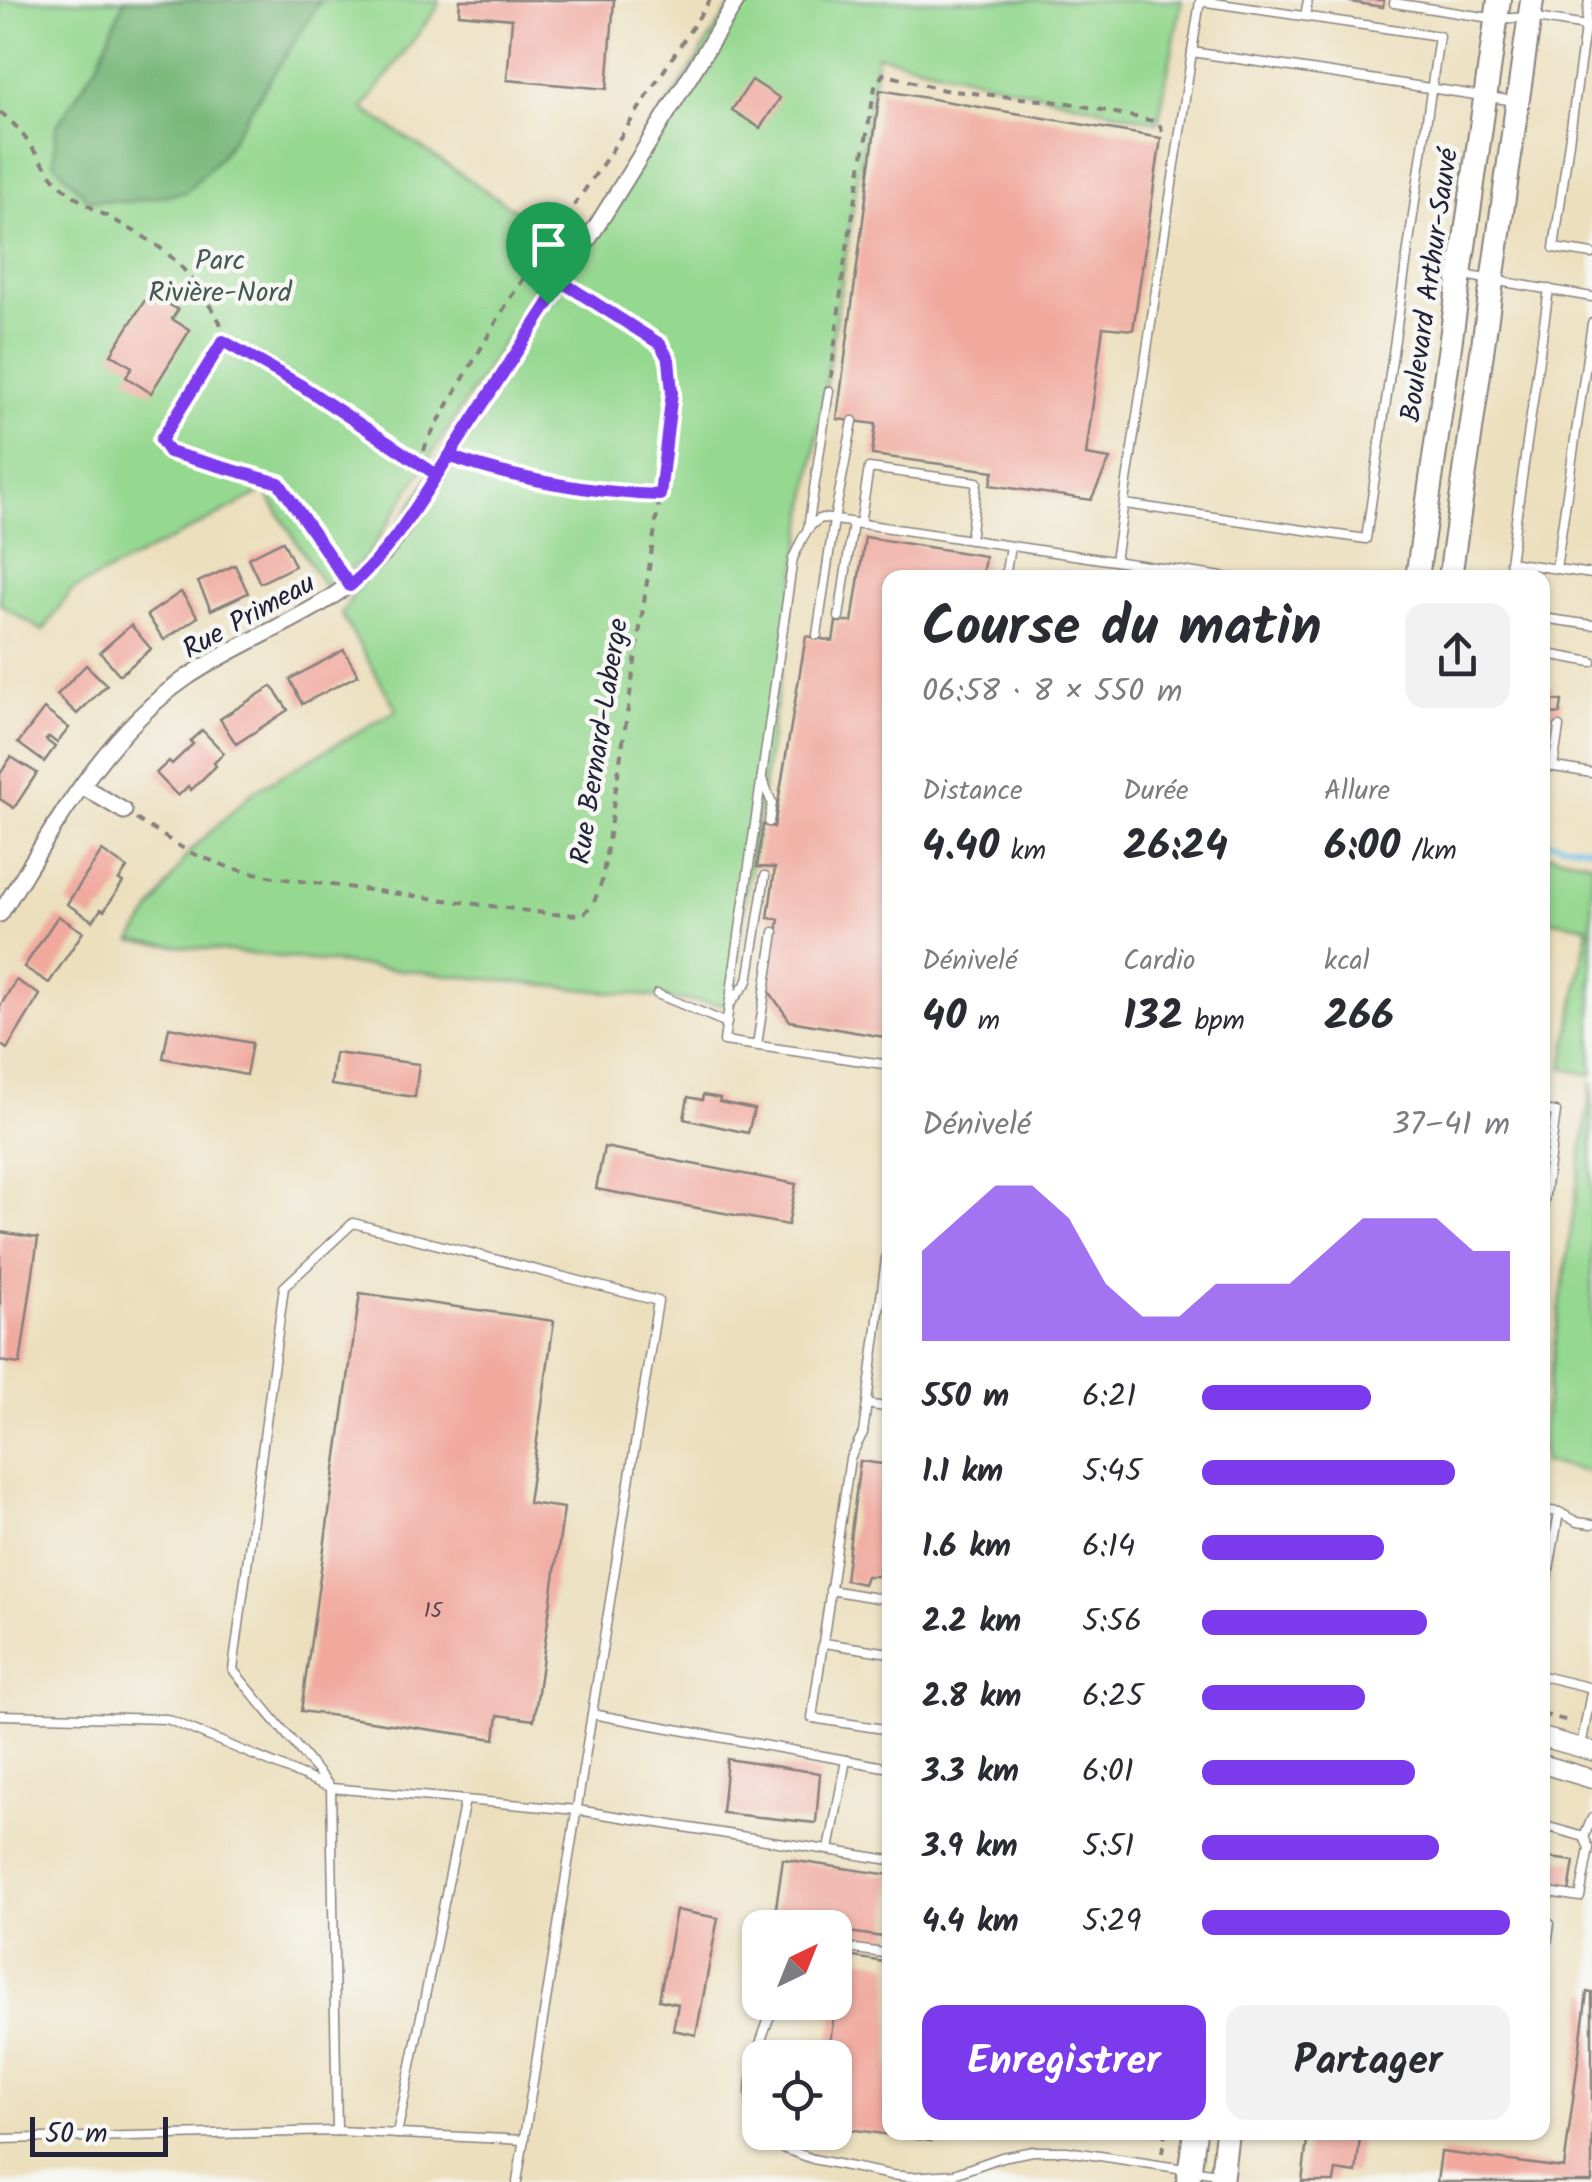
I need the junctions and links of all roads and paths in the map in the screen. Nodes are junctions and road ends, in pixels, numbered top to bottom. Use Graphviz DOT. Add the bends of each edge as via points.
graph roads {
  1 [pos="710,0"];
  2 [pos="737,0"];
  3 [pos="1200,0"];
  4 [pos="1308,0"];
  5 [pos="1588,0"];
  6 [pos="1394,3"];
  7 [pos="1498,9"];
  8 [pos="1531,9"];
  9 [pos="1305,16"];
  10 [pos="1588,26"];
  11 [pos="1192,52"];
  12 [pos="1432,88"];
  13 [pos="1486,96"];
  14 [pos="1518,102"];
  15 [pos="0,112"];
  16 [pos="1163,135"];
  17 [pos="1592,254"];
  18 [pos="1460,275"];
  19 [pos="1492,280"];
  20 [pos="562,282"];
  21 [pos="1548,289"];
  22 [pos="1592,297"];
  23 [pos="1592,324"];
  24 [pos="223,341"];
  25 [pos="829,391"];
  26 [pos="852,421"];
  27 [pos="424,449"];
  28 [pos="449,456"];
  29 [pos="437,475"];
  30 [pos="660,495"];
  31 [pos="1125,504"];
  32 [pos="834,520"];
  33 [pos="857,523"];
  34 [pos="808,528"];
  35 [pos="970,540"];
  36 [pos="1010,546"];
  37 [pos="1115,561"];
  38 [pos="1556,569"];
  39 [pos="1007,570"];
  40 [pos="1166,570"];
  41 [pos="1418,570"];
  42 [pos="1451,570"];
  43 [pos="1592,574"];
  44 [pos="350,586"];
  45 [pos="840,617"];
  46 [pos="1550,619"];
  47 [pos="1592,625"];
  48 [pos="817,635"];
  49 [pos="1550,654"];
  50 [pos="1592,662"];
  51 [pos="1559,727"];
  52 [pos="1550,759"];
  53 [pos="1550,766"];
  54 [pos="1592,773"];
  55 [pos="761,777"];
  56 [pos="82,786"];
  57 [pos="124,812"];
  58 [pos="769,822"];
  59 [pos="765,876"];
  60 [pos="0,914"];
  61 [pos="774,932"];
  62 [pos="657,994"];
  63 [pos="729,1005"];
  64 [pos="726,1023"];
  65 [pos="756,1045"];
  66 [pos="882,1063"];
  67 [pos="1550,1111"];
  68 [pos="1550,1157"];
  69 [pos="882,1291"];
  70 [pos="867,1404"];
  71 [pos="882,1407"];
  72 [pos="1550,1511"];
  73 [pos="1559,1512"];
  74 [pos="1592,1524"];
  75 [pos="1550,1549"];
  76 [pos="830,1590"];
  77 [pos="882,1597"];
  78 [pos="824,1643"];
  79 [pos="882,1652"];
  80 [pos="1550,1678"];
  81 [pos="1592,1687"];
  82 [pos="592,1714"];
  83 [pos="0,1715"];
  84 [pos="1550,1716"];
  85 [pos="1574,1723"];
  86 [pos="882,1729"];
  87 [pos="1550,1739"];
  88 [pos="1587,1749"];
  89 [pos="846,1760"];
  90 [pos="1550,1766"];
  91 [pos="882,1767"];
  92 [pos="1592,1779"];
  93 [pos="331,1788"];
  94 [pos="464,1800"];
  95 [pos="577,1810"];
  96 [pos="1592,1818"];
  97 [pos="1550,1827"];
  98 [pos="1584,1836"];
  99 [pos="829,1850"];
  100 [pos="882,1859"];
  101 [pos="1550,1892"];
  102 [pos="852,1948"];
  103 [pos="882,1953"];
  104 [pos="337,2131"];
  105 [pos="397,2134"];
  106 [pos="0,2139"];
  107 [pos="524,2140"];
  108 [pos="1163,2140"];
  109 [pos="1194,2140"];
  110 [pos="1226,2140"];
  111 [pos="788,2150"];
  112 [pos="1160,2166"];
  113 [pos="1189,2176"];
  114 [pos="1221,2178"];
  115 [pos="518,2182"];
  1 -- 27 [label="path" via="508,300"];
  2 -- 20 [label="street, Rue Primeau"];
  3 -- 9 [label="lane"];
  3 -- 11 [label="lane"];
  4 -- 9 [label="lane"];
  5 -- 10 [label="lane"];
  6 -- 7 [label="lane"];
  7 -- 8 [label="lane"];
  7 -- 13 [label="main road, Boulevard Arthur-Sauvé"];
  8 -- 10 [label="lane"];
  8 -- 14 [label="main road"];
  9 -- 12 [label="lane" via="1438,36"];
  10 -- 17 [label="lane" via="1554,248"];
  11 -- 12 [label="lane"];
  11 -- 31 [label="lane"];
  12 -- 13 [label="lane"];
  12 -- 31 [label="lane" via="1366,539"];
  13 -- 14 [label="lane"];
  13 -- 18 [label="main road, Boulevard Arthur-Sauvé"];
  14 -- 19 [label="main road"];
  15 -- 24 [label="path" via="60,184 168,254 220,322"];
  16 -- 25 [label="path" via="1158,122 1069,103 944,90 883,74 875,87 847,247"];
  18 -- 19 [label="lane"];
  18 -- 41 [label="main road, Boulevard Arthur-Sauvé"];
  19 -- 21 [label="lane"];
  19 -- 42 [label="main road"];
  20 -- 28 [label="street, Rue Primeau"];
  20 -- 30 [label="path, Rue Bernard-Laberge" via="646,333 669,360 672,392"];
  21 -- 22 [label="lane"];
  21 -- 38 [label="lane" via="1510,562"];
  23 -- 38 [label="lane"];
  24 -- 29 [label="lane"];
  24 -- 44 [label="lane" via="161,440 169,452 279,483"];
  25 -- 34 [label="lane"];
  26 -- 32 [label="lane"];
  28 -- 29 [label="street, Rue Primeau"];
  28 -- 30 [label="path" via="579,487"];
  29 -- 44 [label="street, Rue Primeau" via="388,550"];
  30 -- 57 [label="path, Rue Bernard-Laberge" via="602,881 583,915 231,868 189,852"];
  31 -- 37 [label="lane"];
  32 -- 33 [label="lane"];
  32 -- 34 [label="lane"];
  32 -- 48 [label="lane"];
  33 -- 35 [label="lane"];
  33 -- 35 [label="lane" via="870,468 978,482"];
  33 -- 45 [label="lane"];
  34 -- 55 [label="lane" via="793,558"];
  35 -- 36 [label="lane"];
  36 -- 37 [label="lane"];
  36 -- 39 [label="lane"];
  37 -- 40 [label="lane"];
  38 -- 43 [label="lane"];
  44 -- 56 [label="street, Rue Primeau" via="185,678 128,728"];
  46 -- 47 [label="lane"];
  49 -- 50 [label="lane"];
  51 -- 52 [label="lane"];
  53 -- 54 [label="lane"];
  55 -- 58 [label="lane" via="772,803"];
  55 -- 63 [label="lane"];
  56 -- 57 [label="street"];
  56 -- 60 [label="street, Rue Primeau"];
  59 -- 63 [label="lane" via="748,981"];
  61 -- 65 [label="lane"];
  62 -- 64 [label="lane"];
  63 -- 64 [label="lane"];
  64 -- 65 [label="lane" via="724,1040"];
  65 -- 66 [label="lane"];
  67 -- 68 [label="lane" via="1556,1112"];
  69 -- 70 [label="lane"];
  70 -- 71 [label="lane"];
  70 -- 76 [label="lane" via="850,1458"];
  72 -- 73 [label="lane"];
  73 -- 74 [label="lane"];
  73 -- 75 [label="lane"];
  76 -- 77 [label="lane"];
  76 -- 78 [label="lane"];
  78 -- 79 [label="lane"];
  78 -- 86 [label="lane" via="812,1718"];
  80 -- 81 [label="lane"];
  81 -- 88 [label="lane"];
  82 -- 89 [label="lane"];
  82 -- 93 [label="lane" via="658,1301 353,1224 284,1286 233,1670"];
  82 -- 95 [label="lane"];
  83 -- 93 [label="lane" via="168,1719"];
  84 -- 85 [label="path"];
  87 -- 88 [label="street"];
  89 -- 91 [label="lane"];
  89 -- 99 [label="lane"];
  90 -- 92 [label="street"];
  93 -- 94 [label="lane"];
  93 -- 104 [label="lane"];
  94 -- 95 [label="lane"];
  94 -- 105 [label="lane"];
  95 -- 99 [label="lane"];
  95 -- 107 [label="lane"];
  96 -- 98 [label="lane"];
  97 -- 98 [label="lane"];
  98 -- 101 [label="lane" via="1589,1848 1580,1896"];
  99 -- 100 [label="lane"];
  102 -- 103 [label="lane"];
  104 -- 105 [label="lane"];
  104 -- 106 [label="lane"];
  105 -- 107 [label="lane"];
  107 -- 115 [label="lane"];
  108 -- 112 [label="path"];
  109 -- 113 [label="main road"];
  110 -- 114 [label="main road"];
  111 -- 112 [label="lane" via="910,2176 954,2174 1033,2151"];
  112 -- 113 [label="lane"];
  113 -- 114 [label="lane"];
}
